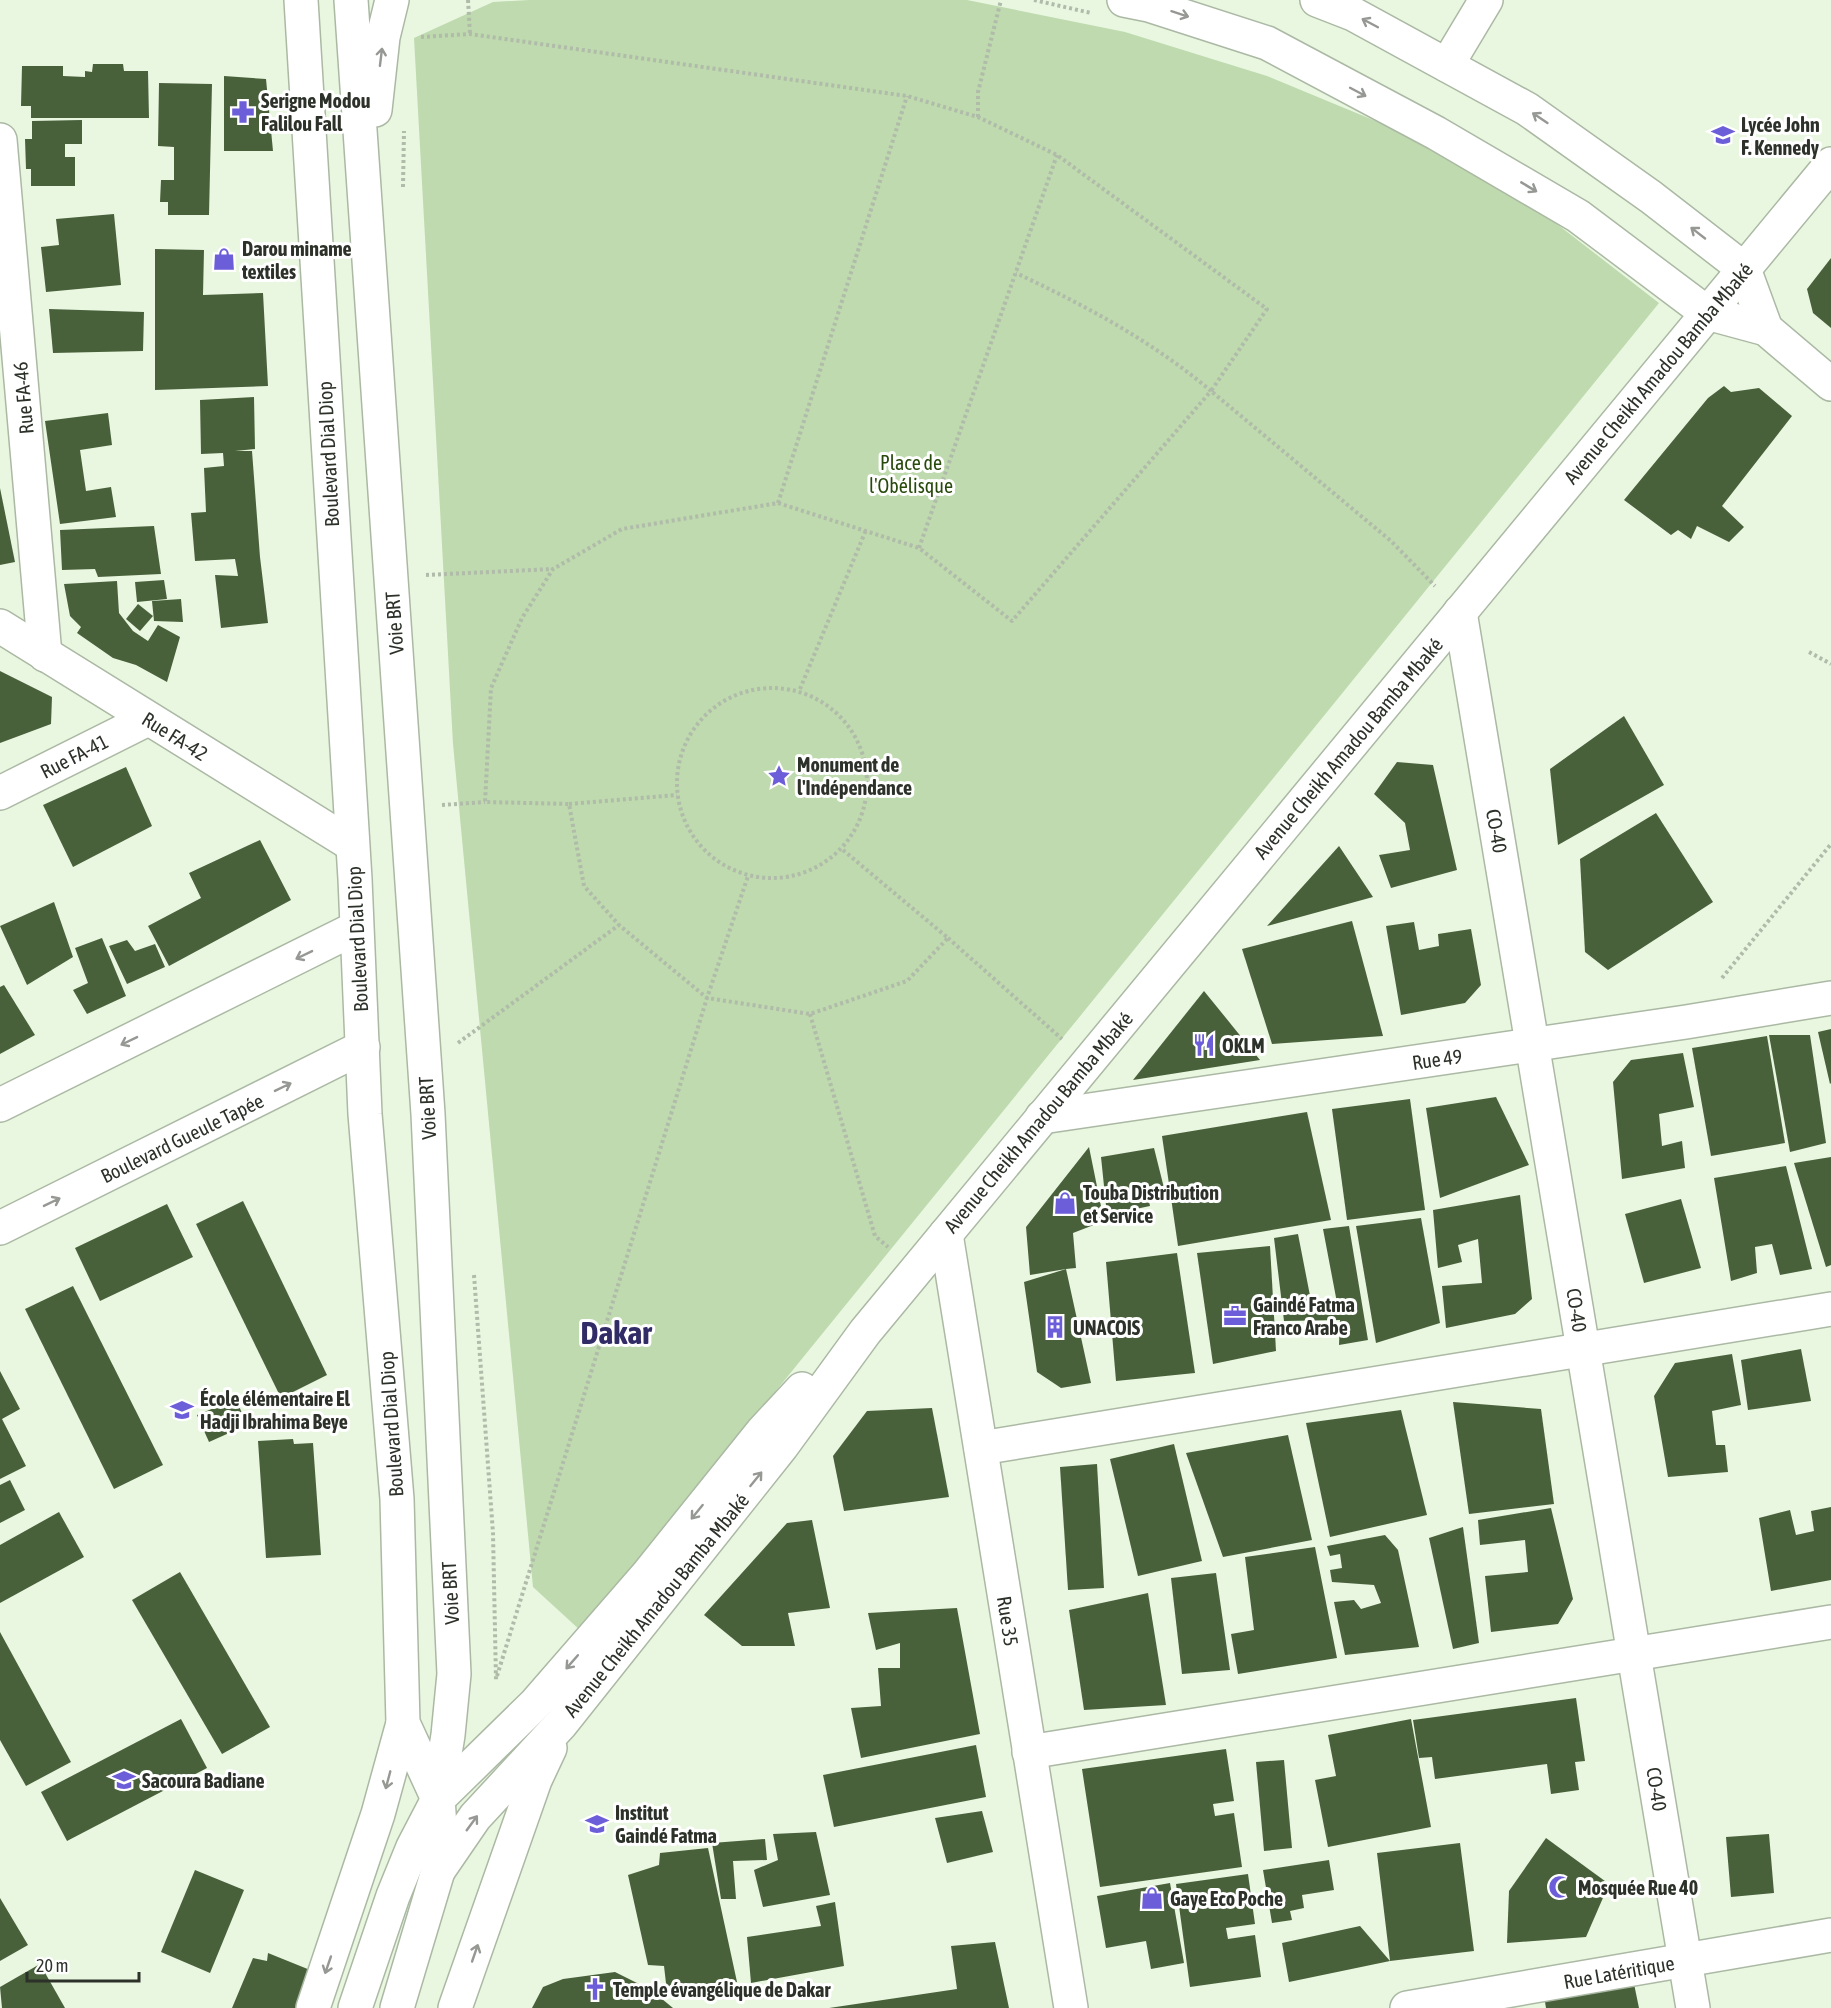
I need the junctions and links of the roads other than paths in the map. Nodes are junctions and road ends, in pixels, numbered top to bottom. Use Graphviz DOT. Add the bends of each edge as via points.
graph roads {
  1 [pos="301,0"];
  2 [pos="351,0"];
  3 [pos="392,0"];
  4 [pos="1124,0"];
  5 [pos="1317,0"];
  6 [pos="1486,0"];
  7 [pos="1447,65"];
  8 [pos="0,140"];
  9 [pos="1831,164"];
  10 [pos="364,198"];
  11 [pos="1744,269"];
  12 [pos="1707,313"];
  13 [pos="1766,329"];
  14 [pos="1831,384"];
  15 [pos="1460,612"];
  16 [pos="0,626"];
  17 [pos="45,655"];
  18 [pos="148,719"];
  19 [pos="0,793"];
  20 [pos="351,844"];
  21 [pos="356,928"];
  22 [pos="1831,998"];
  23 [pos="1533,1045"];
  24 [pos="363,1047"];
  25 [pos="0,1105"];
  26 [pos="1042,1117"];
  27 [pos="0,1228"];
  28 [pos="946,1234"];
  29 [pos="1831,1310"];
  30 [pos="865,1332"];
  31 [pos="1583,1350"];
  32 [pos="981,1448"];
  33 [pos="1831,1622"];
  34 [pos="1634,1654"];
  35 [pos="535,1704"];
  36 [pos="403,1723"];
  37 [pos="561,1724"];
  38 [pos="448,1735"];
  39 [pos="1029,1752"];
  40 [pos="438,1799"];
  41 [pos="438,1871"];
  42 [pos="1831,1935"];
  43 [pos="1685,1960"];
  44 [pos="313,2008"];
  45 [pos="356,2008"];
  46 [pos="374,2008"];
  47 [pos="397,2008"];
  48 [pos="455,2008"];
  49 [pos="1071,2008"];
  50 [pos="1407,2008"];
  51 [pos="1693,2008"];
  1 -- 20 [label="street, Boulevard Dial Diop"];
  2 -- 10 [label="street, Voie BRT"];
  10 -- 3 [label="street, Voie BRT, one-way"];
  4 -- 12 [label="street, one-way" via="1267,43 1426,128 1578,216"];
  7 -- 5 [label="street, one-way" via="1353,14"];
  6 -- 7 [label="street"];
  11 -- 7 [label="street, one-way" via="1527,109"];
  8 -- 17 [label="street, Rue FA-46"];
  9 -- 11 [label="street, Avenue Cheikh Amadou Bamba Mbaké"];
  10 -- 38 [label="street, Voie BRT" via="428,1114 454,1674"];
  11 -- 12 [label="street, Avenue Cheikh Amadou Bamba Mbaké"];
  11 -- 13 [label="street"];
  12 -- 13 [label="street"];
  12 -- 15 [label="street, Avenue Cheikh Amadou Bamba Mbaké"];
  13 -- 14 [label="street"];
  15 -- 23 [label="street, CO-40"];
  15 -- 26 [label="street, Avenue Cheikh Amadou Bamba Mbaké"];
  16 -- 17 [label="street, Rue FA-42"];
  17 -- 18 [label="street, Rue FA-42"];
  18 -- 19 [label="street, Rue FA-41"];
  18 -- 20 [label="street, Rue FA-42"];
  20 -- 21 [label="street, Boulevard Dial Diop"];
  21 -- 24 [label="street, Boulevard Dial Diop"];
  21 -- 25 [label="street, one-way"];
  22 -- 23 [label="street, Rue 49"];
  23 -- 26 [label="street, Rue 49"];
  23 -- 31 [label="street, CO-40"];
  27 -- 24 [label="street, Boulevard Gueule Tapée, one-way"];
  24 -- 36 [label="street, Boulevard Dial Diop" via="365,1114 397,1499"];
  26 -- 28 [label="street, Avenue Cheikh Amadou Bamba Mbaké"];
  28 -- 30 [label="street, Avenue Cheikh Amadou Bamba Mbaké"];
  28 -- 32 [label="street, Rue 35"];
  29 -- 31 [label="street"];
  30 -- 35 [label="street, Avenue Cheikh Amadou Bamba Mbaké, one-way" via="812,1378 762,1432 648,1575"];
  37 -- 30 [label="street, Avenue Cheikh Amadou Bamba Mbaké, one-way" via="782,1446"];
  31 -- 32 [label="street"];
  31 -- 34 [label="street, CO-40"];
  32 -- 39 [label="street, Rue 35"];
  33 -- 34 [label="street"];
  34 -- 39 [label="street"];
  34 -- 43 [label="street, CO-40"];
  35 -- 38 [label="street" via="487,1728"];
  35 -- 40 [label="street, Avenue Cheikh Amadou Bamba Mbaké"];
  36 -- 38 [label="street"];
  36 -- 40 [label="street, Boulevard Dial Diop"];
  36 -- 44 [label="street, one-way" via="378,1814"];
  41 -- 37 [label="street, Avenue Cheikh Amadou Bamba Mbaké, one-way" via="475,1817"];
  48 -- 37 [label="street, one-way" via="535,1780"];
  38 -- 40 [label="street, Voie BRT"];
  39 -- 49 [label="street, Rue 35"];
  40 -- 41 [label="street, Boulevard Dial Diop"];
  40 -- 45 [label="street" via="393,1896"];
  40 -- 46 [label="street, Voie BRT"];
  41 -- 47 [label="street"];
  42 -- 43 [label="street, Rue Latéritique"];
  43 -- 50 [label="street, Rue Latéritique"];
  43 -- 51 [label="street, CO-40"];
}
